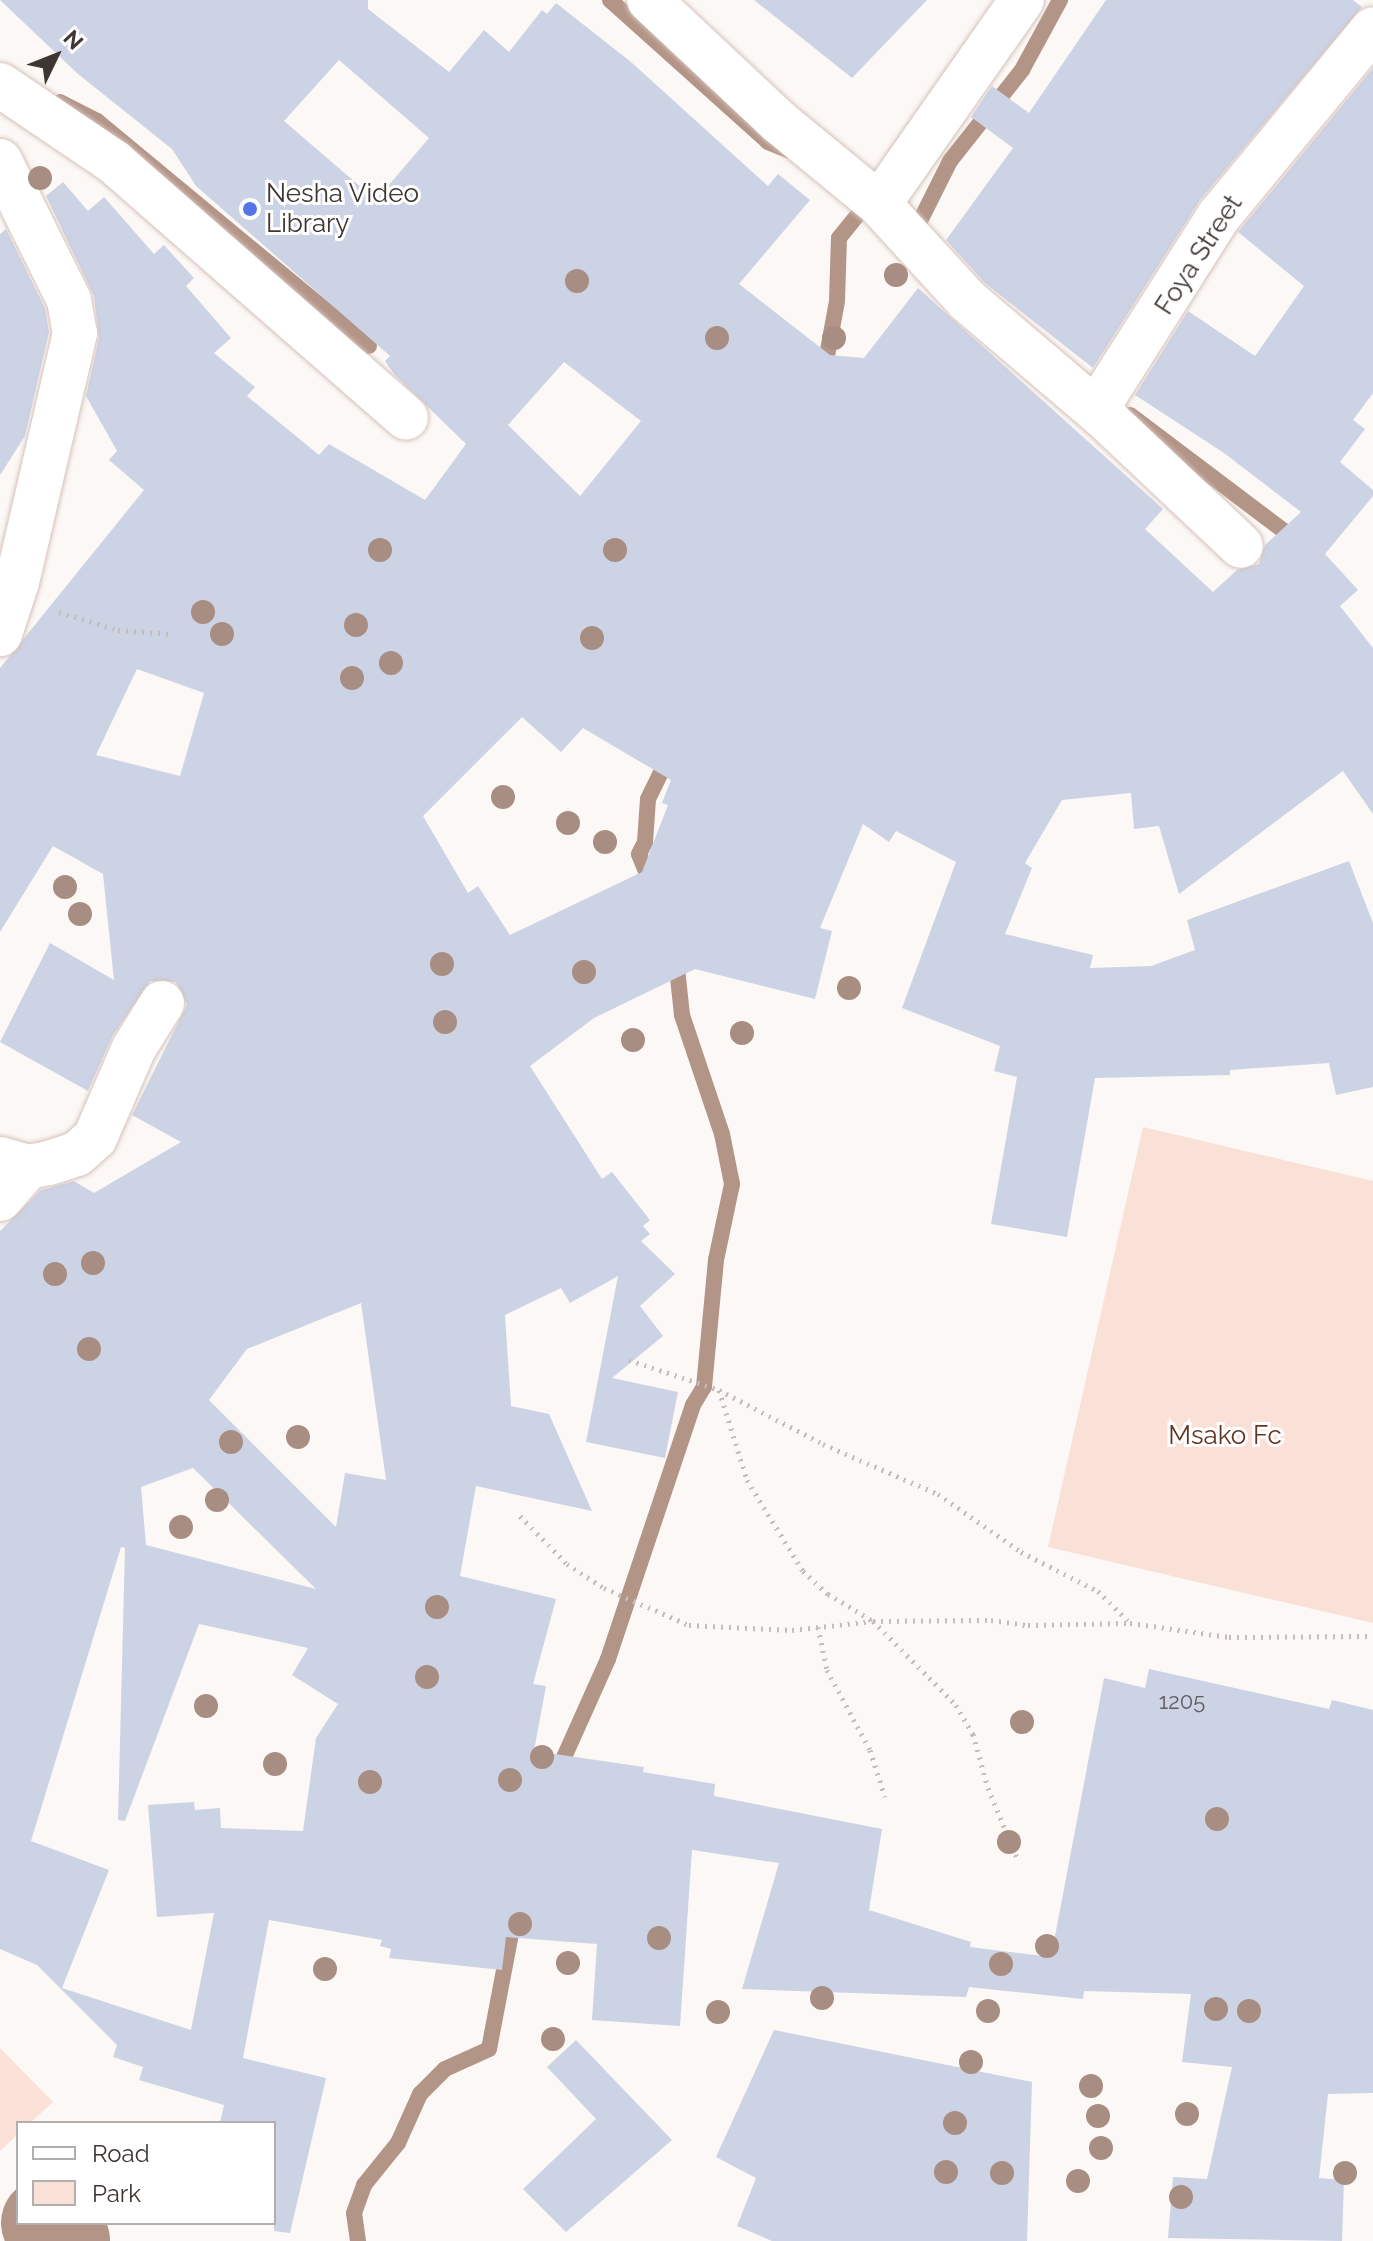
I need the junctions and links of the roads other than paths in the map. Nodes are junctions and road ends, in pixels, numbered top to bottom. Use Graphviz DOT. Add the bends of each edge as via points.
graph roads {
  1 [pos="649,0"];
  2 [pos="1022,0"];
  3 [pos="1373,29"];
  4 [pos="0,85"];
  5 [pos="0,161"];
  6 [pos="879,204"];
  7 [pos="1101,414"];
  8 [pos="406,418"];
  9 [pos="1241,546"];
  10 [pos="0,634"];
  11 [pos="162,1003"];
  12 [pos="14,1163"];
  13 [pos="0,1199"];
  1 -- 6 [label="street" via="779,122"];
  2 -- 6 [label="street"];
  3 -- 7 [label="street, Foya Street" via="1219,216 1104,397"];
  4 -- 8 [label="street" via="139,182"];
  5 -- 10 [label="street" via="69,300 75,333"];
  6 -- 7 [label="street" via="968,301"];
  7 -- 9 [label="street"];
  11 -- 12 [label="street" via="134,1048 95,1138 77,1154"];
  12 -- 13 [label="street"];
}
